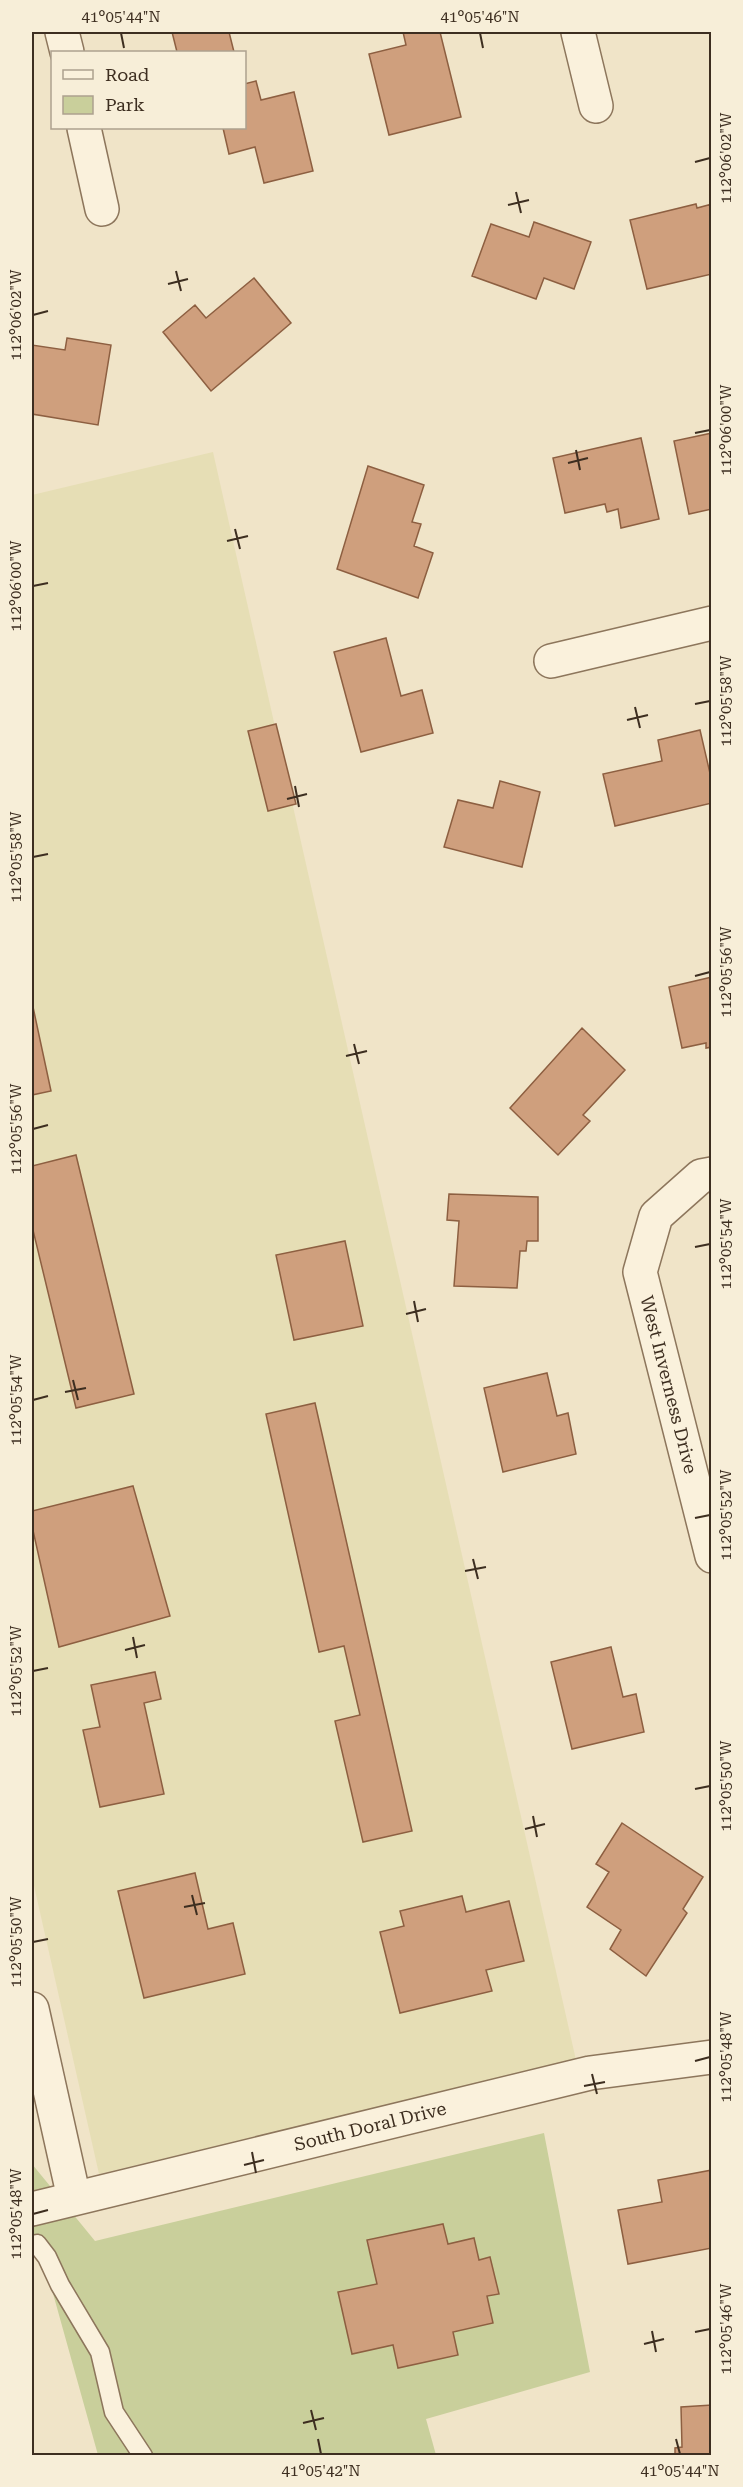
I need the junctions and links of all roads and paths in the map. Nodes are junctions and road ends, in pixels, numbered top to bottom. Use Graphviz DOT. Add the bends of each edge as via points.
graph roads {
  1 [pos="62,32"];
  2 [pos="578,32"];
  3 [pos="67,51"];
  4 [pos="596,106"];
  5 [pos="84,129"];
  6 [pos="102,209"];
  7 [pos="711,623"];
  8 [pos="551,661"];
  9 [pos="711,1174"];
  10 [pos="711,1556"];
  11 [pos="32,2009"];
  12 [pos="711,2057"];
  13 [pos="74,2198"];
  14 [pos="32,2209"];
  15 [pos="36,2244"];
  16 [pos="143,2456"];
  1 -- 3 [label="street"];
  2 -- 4 [label="street"];
  5 -- 6 [label="street"];
  7 -- 8 [label="street"];
  9 -- 10 [label="street, West Inverness Drive" via="701,1176 656,1216 640,1272"];
  11 -- 13 [label="street"];
  12 -- 13 [label="street, South Doral Drive" via="590,2073"];
  13 -- 14 [label="street, South Doral Drive"];
  15 -- 16 [label="lane" via="100,2352 114,2412"];
}
